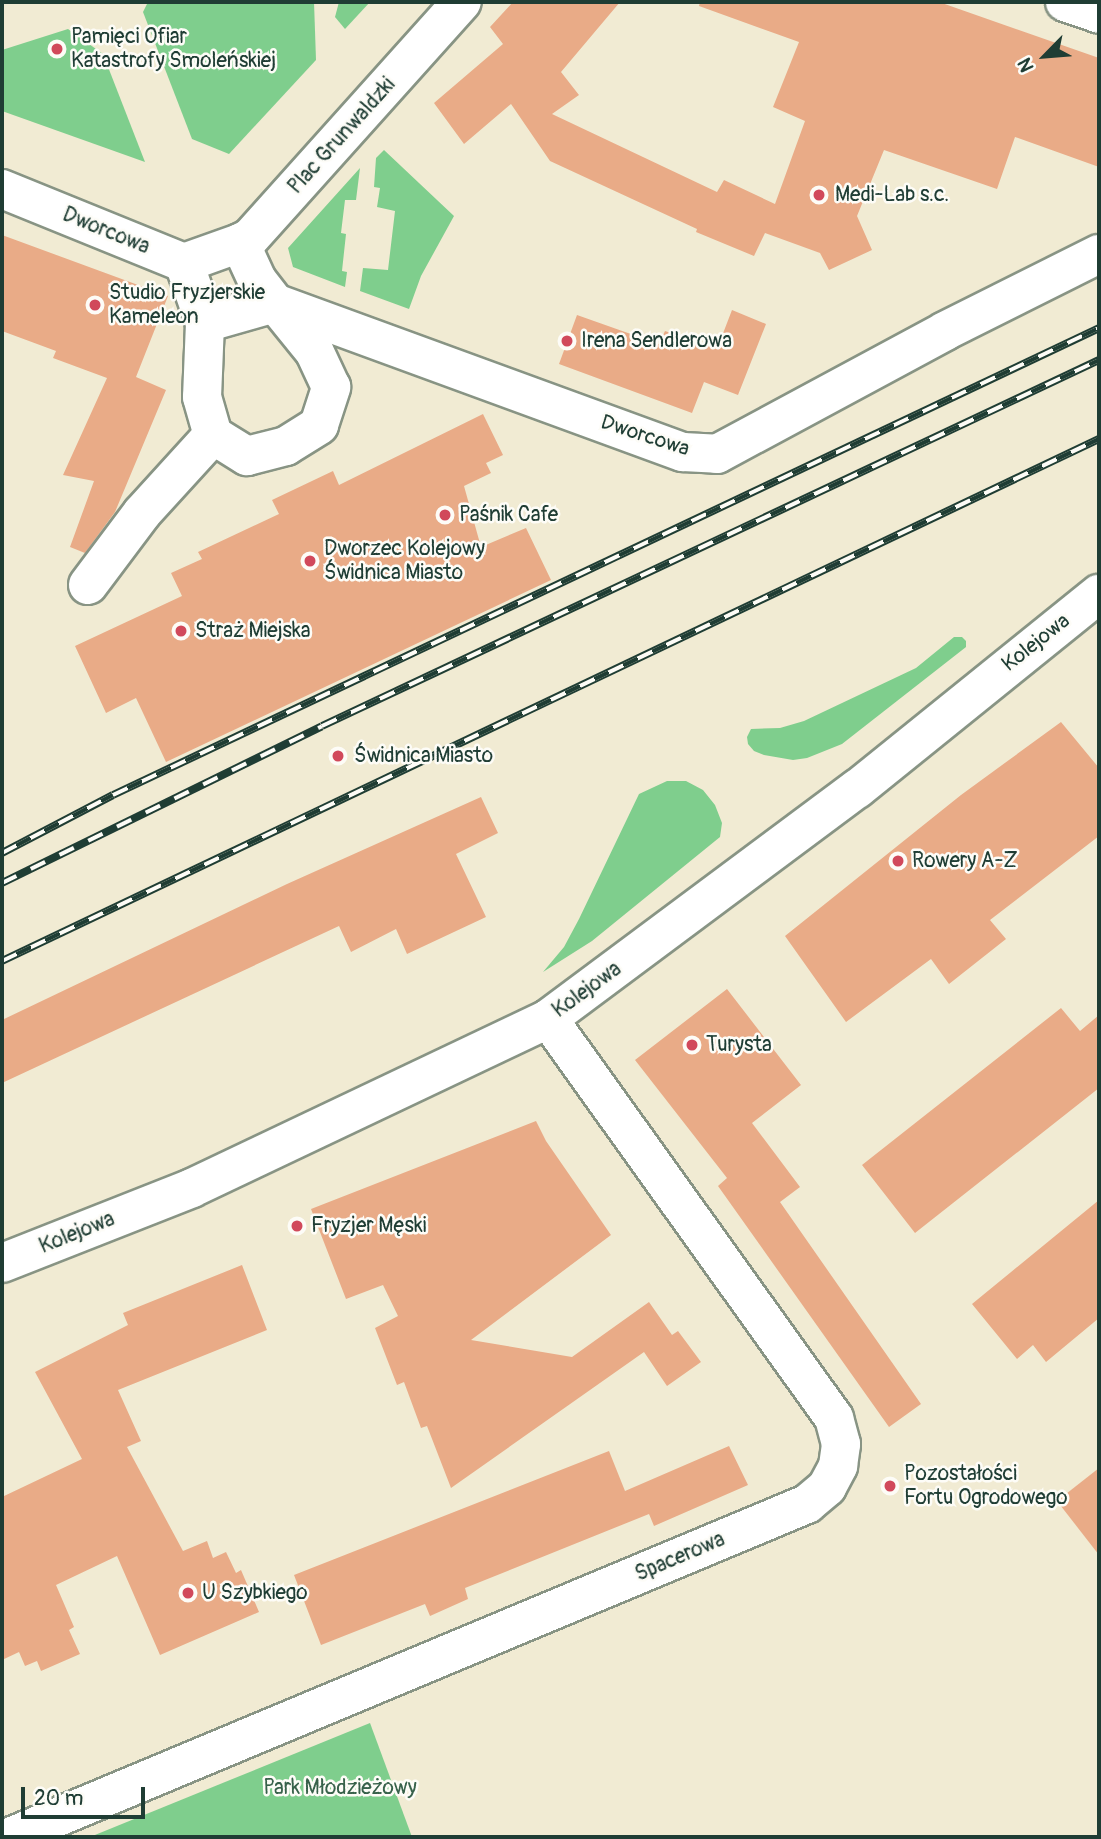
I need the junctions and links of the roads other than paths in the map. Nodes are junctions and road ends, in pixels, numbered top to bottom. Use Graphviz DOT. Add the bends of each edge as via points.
graph roads {
  1 [pos="462,2"];
  2 [pos="1065,2"];
  3 [pos="1099,13"];
  4 [pos="2,189"];
  5 [pos="212,253"];
  6 [pos="1099,254"];
  7 [pos="275,303"];
  8 [pos="205,323"];
  9 [pos="213,435"];
  10 [pos="88,585"];
  11 [pos="1099,594"];
  12 [pos="548,1020"];
  13 [pos="2,1263"];
  14 [pos="10,1837"];
  1 -- 5 [label="street, Plac Grunwaldzki" via="250,238"];
  2 -- 3 [label="street"];
  4 -- 5 [label="street, Dworcowa"];
  5 -- 7 [label="street" via="257,280"];
  5 -- 8 [label="street"];
  6 -- 7 [label="street, Dworcowa" via="717,454 683,452"];
  7 -- 8 [label="street"];
  7 -- 9 [label="street" via="314,351 331,387 319,425 286,446 247,456"];
  8 -- 9 [label="street" via="202,397"];
  9 -- 10 [label="street" via="142,513"];
  11 -- 12 [label="street, Kolejowa" via="847,796"];
  12 -- 13 [label="street, Kolejowa" via="192,1188"];
  12 -- 14 [label="street, Spacerowa" via="834,1418 841,1444 838,1466 827,1487 807,1504"];
}
